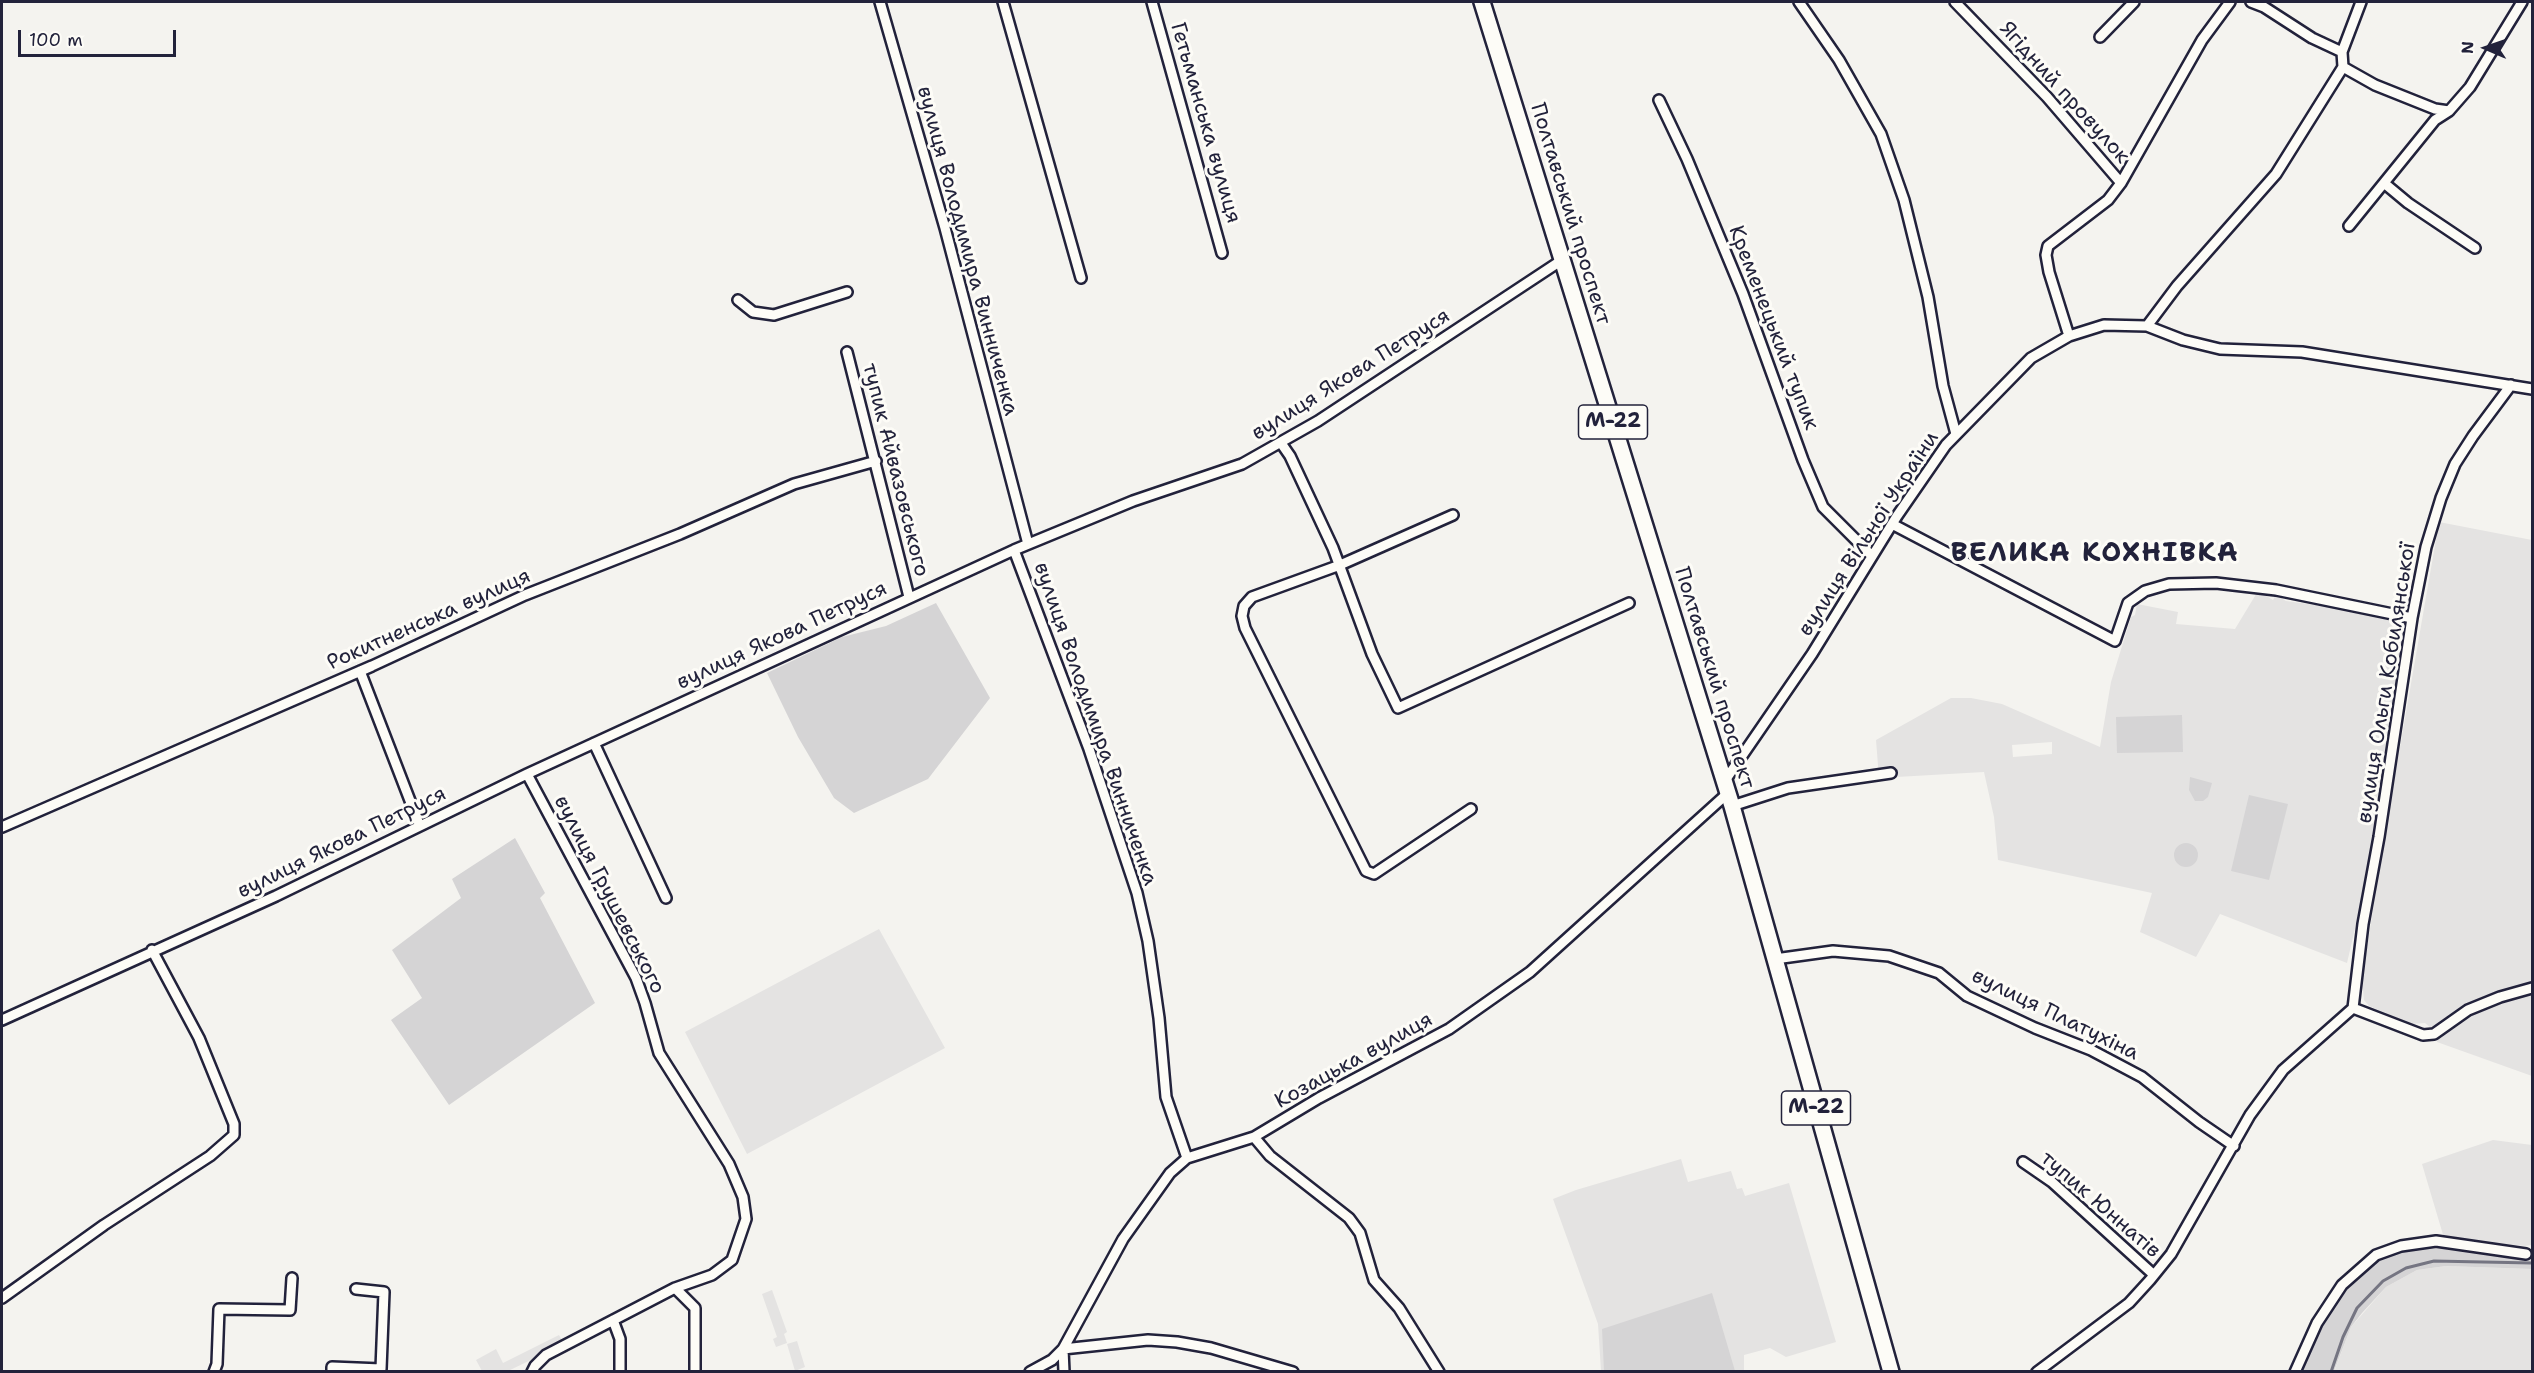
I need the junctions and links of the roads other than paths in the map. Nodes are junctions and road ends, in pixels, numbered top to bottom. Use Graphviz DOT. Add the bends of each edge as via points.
graph roads {
  1 [pos="880,2"];
  2 [pos="1003,2"];
  3 [pos="1152,2"];
  4 [pos="1482,2"];
  5 [pos="1799,2"];
  6 [pos="1955,2"];
  7 [pos="2134,2"];
  8 [pos="2230,2"];
  9 [pos="2251,2"];
  10 [pos="2361,2"];
  11 [pos="2522,2"];
  12 [pos="2100,37"];
  13 [pos="2342,52"];
  14 [pos="2343,67"];
  15 [pos="1659,100"];
  16 [pos="2449,111"];
  17 [pos="2121,183"];
  18 [pos="2384,183"];
  19 [pos="2349,226"];
  20 [pos="2475,248"];
  21 [pos="1222,253"];
  22 [pos="1562,260"];
  23 [pos="1081,278"];
  24 [pos="847,292"];
  25 [pos="738,300"];
  26 [pos="2147,326"];
  27 [pos="2069,336"];
  28 [pos="847,352"];
  29 [pos="2511,385"];
  30 [pos="2532,389"];
  31 [pos="1956,434"];
  32 [pos="1281,444"];
  33 [pos="876,461"];
  34 [pos="1453,515"];
  35 [pos="1892,524"];
  36 [pos="1028,544"];
  37 [pos="1014,550"];
  38 [pos="1872,556"];
  39 [pos="1340,565"];
  40 [pos="909,597"];
  41 [pos="1629,603"];
  42 [pos="2412,618"];
  43 [pos="360,671"];
  44 [pos="594,743"];
  45 [pos="1891,773"];
  46 [pos="527,774"];
  47 [pos="1728,794"];
  48 [pos="1471,809"];
  49 [pos="419,824"];
  50 [pos="2,827"];
  51 [pos="666,898"];
  52 [pos="152,950"];
  53 [pos="1775,959"];
  54 [pos="2532,988"];
  55 [pos="2353,1008"];
  56 [pos="2,1020"];
  57 [pos="1254,1137"];
  58 [pos="2234,1146"];
  59 [pos="1187,1158"];
  60 [pos="2023,1162"];
  61 [pos="2526,1254"];
  62 [pos="2154,1275"];
  63 [pos="292,1278"];
  64 [pos="675,1288"];
  65 [pos="356,1289"];
  66 [pos="2,1298"];
  67 [pos="613,1320"];
  68 [pos="1063,1349"];
  69 [pos="214,1371"];
  70 [pos="332,1371"];
  71 [pos="532,1371"];
  72 [pos="620,1371"];
  73 [pos="695,1371"];
  74 [pos="1030,1371"];
  75 [pos="1064,1371"];
  76 [pos="1293,1371"];
  77 [pos="1438,1371"];
  78 [pos="1891,1371"];
  79 [pos="2037,1371"];
  80 [pos="2295,1371"];
  1 -- 36 [label="street, вулиця Володимира Винниченка" via="945,228"];
  2 -- 23 [label="street"];
  3 -- 21 [label="street, Гетьманська вулиця"];
  4 -- 22 [label="highway, Полтавський проспект / М-22"];
  5 -- 31 [label="street" via="1839,60 1881,134 1904,200"];
  6 -- 17 [label="street, Ягідний провулок" via="2047,97"];
  7 -- 12 [label="street"];
  8 -- 17 [label="street" via="2202,40"];
  9 -- 13 [label="street"];
  10 -- 13 [label="street"];
  11 -- 16 [label="street" via="2470,87"];
  13 -- 14 [label="street"];
  14 -- 16 [label="street" via="2375,85"];
  14 -- 26 [label="street" via="2276,174 2176,286"];
  15 -- 38 [label="street, Кременецький тупик" via="1743,294 1823,507"];
  16 -- 18 [label="street" via="2436,120"];
  17 -- 27 [label="street" via="2108,200 2048,246 2049,272"];
  18 -- 19 [label="street"];
  18 -- 20 [label="street"];
  22 -- 32 [label="street, вулиця Якова Петруся"];
  22 -- 47 [label="highway, Полтавський проспект / М-22"];
  24 -- 25 [label="street" via="774,315 753,312"];
  26 -- 27 [label="street, вулиця Вільної України" via="2104,325"];
  26 -- 29 [label="street, вулиця Вільної України" via="2220,349 2302,352"];
  27 -- 31 [label="street, вулиця Вільної України" via="2031,357"];
  28 -- 33 [label="street, тупик Айвазовського"];
  29 -- 30 [label="street, вулиця Вільної України"];
  29 -- 42 [label="street, вулиця Ольги Кобилянської" via="2473,436 2441,498 2426,547"];
  31 -- 35 [label="street, вулиця Вільної України"];
  32 -- 36 [label="street, вулиця Якова Петруся" via="1242,464 1133,501"];
  32 -- 39 [label="street"];
  33 -- 40 [label="street, тупик Айвазовського"];
  33 -- 43 [label="street, Рокитненська вулиця" via="794,484 525,595"];
  34 -- 39 [label="street"];
  35 -- 38 [label="street, вулиця Вільної України"];
  35 -- 42 [label="street" via="2115,641 2128,603 2145,591 2169,584 2216,583 2276,590"];
  36 -- 37 [label="street, вулиця Якова Петруся"];
  37 -- 40 [label="street, вулиця Якова Петруся"];
  37 -- 59 [label="street, вулиця Володимира Винниченка" via="1085,738 1137,893 1159,1018 1166,1097"];
  38 -- 47 [label="street, вулиця Вільної України"];
  39 -- 41 [label="street" via="1372,654 1398,708"];
  39 -- 48 [label="street" via="1252,597 1242,616 1360,861 1366,871 1374,874"];
  40 -- 44 [label="street, вулиця Якова Петруся"];
  42 -- 55 [label="street, вулиця Ольги Кобилянської"];
  43 -- 49 [label="street"];
  43 -- 50 [label="street, Рокитненська вулиця"];
  44 -- 46 [label="street, вулиця Якова Петруся"];
  44 -- 51 [label="street"];
  45 -- 47 [label="street"];
  46 -- 49 [label="street, вулиця Якова Петруся"];
  46 -- 64 [label="street, вулиця Грушевського" via="636,978 659,1053 732,1172 743,1197 746,1219 732,1260 712,1275"];
  47 -- 53 [label="highway, Полтавський проспект / М-22"];
  47 -- 57 [label="street, Козацька вулиця" via="1565,943 1506,990 1449,1029"];
  49 -- 52 [label="street, вулиця Якова Петруся" via="276,896"];
  52 -- 56 [label="street, вулиця Якова Петруся"];
  52 -- 66 [label="street" via="199,1038 234,1124 234,1135 210,1156"];
  53 -- 58 [label="street, вулиця Платухіна" via="1833,951 1888,956 1939,973 1967,996 2091,1050 2142,1077"];
  53 -- 78 [label="highway, Полтавський проспект / М-22"];
  54 -- 55 [label="street" via="2468,1010 2434,1034 2423,1035"];
  55 -- 58 [label="street" via="2283,1070 2250,1115"];
  57 -- 59 [label="street, Козацька вулиця"];
  57 -- 77 [label="street" via="1270,1156 1348,1218 1360,1233 1374,1280 1399,1308"];
  58 -- 62 [label="street" via="2171,1254"];
  59 -- 68 [label="street, Козацька вулиця" via="1164,1182 1123,1239"];
  60 -- 62 [label="street, тупик Юннатів" via="2052,1182"];
  61 -- 80 [label="street" via="2436,1241 2401,1246 2376,1256 2342,1285 2317,1323"];
  62 -- 79 [label="street" via="2129,1303"];
  63 -- 69 [label="street" via="290,1310 219,1309"];
  64 -- 67 [label="street"];
  64 -- 73 [label="street" via="696,1308"];
  65 -- 70 [label="street" via="384,1292 381,1369 332,1367"];
  67 -- 71 [label="street" via="546,1355"];
  67 -- 72 [label="street" via="620,1339"];
  68 -- 74 [label="street, Козацька вулиця" via="1052,1360"];
  68 -- 75 [label="street"];
  68 -- 76 [label="street" via="1148,1340 1177,1342"];
}
